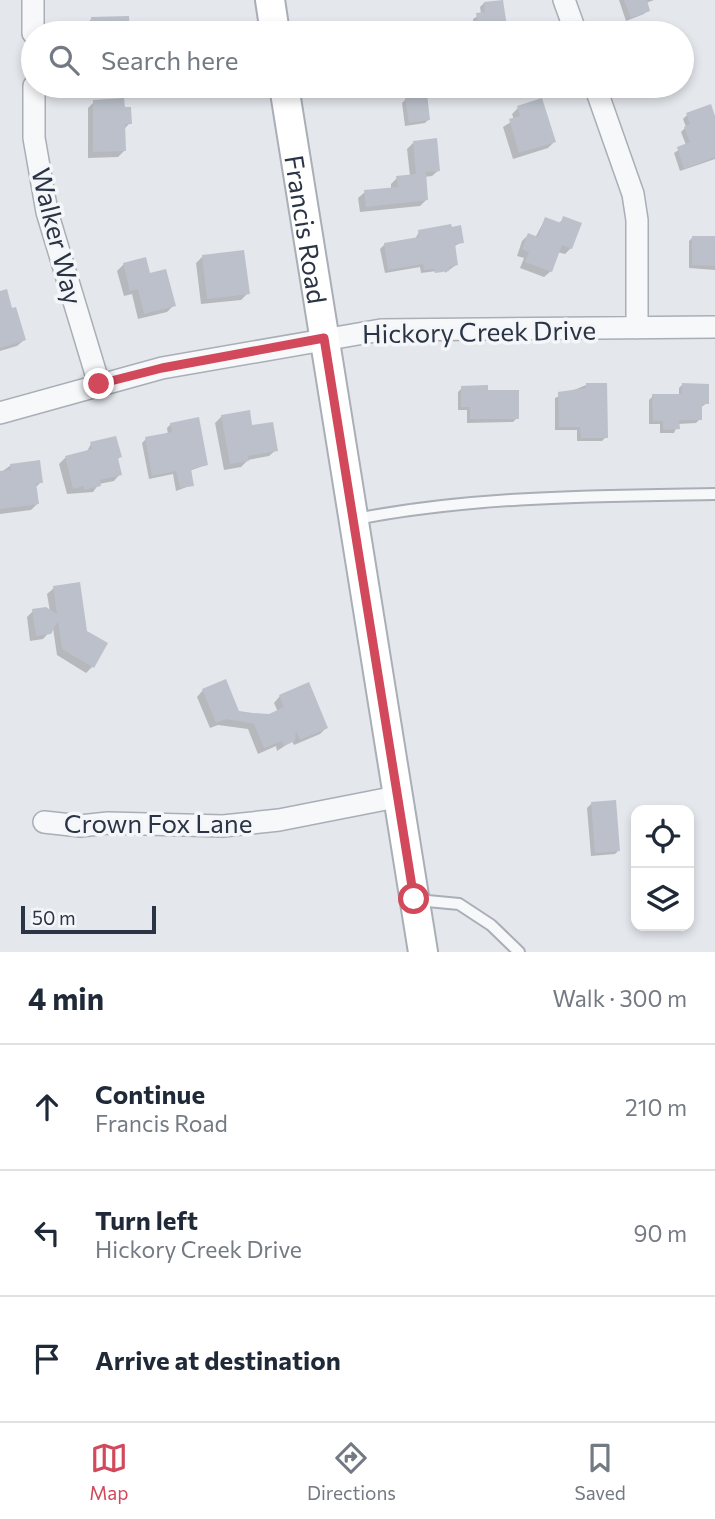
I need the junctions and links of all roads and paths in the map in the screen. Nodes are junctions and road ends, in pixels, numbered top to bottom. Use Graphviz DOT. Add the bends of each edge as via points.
graph roads {
  1 [pos="33,0"];
  2 [pos="270,0"];
  3 [pos="564,0"];
  4 [pos="33,21"];
  5 [pos="273,21"];
  6 [pos="572,21"];
  7 [pos="34,98"];
  8 [pos="286,98"];
  9 [pos="599,98"];
  10 [pos="715,327"];
  11 [pos="637,328"];
  12 [pos="324,338"];
  13 [pos="99,384"];
  14 [pos="0,413"];
  15 [pos="715,494"];
  16 [pos="353,520"];
  17 [pos="396,797"];
  18 [pos="44,822"];
  19 [pos="414,899"];
  20 [pos="423,952"];
  21 [pos="519,952"];
  1 -- 4 [label="street"];
  2 -- 5 [label="street"];
  3 -- 6 [label="street"];
  7 -- 13 [label="street, Walker Way" via="34,138 47,212"];
  8 -- 12 [label="street, Francis Road"];
  9 -- 11 [label="street" via="633,194"];
  10 -- 11 [label="street, Hickory Creek Drive"];
  11 -- 12 [label="street, Hickory Creek Drive" via="381,330"];
  12 -- 13 [label="street, Hickory Creek Drive"];
  12 -- 16 [label="street, Francis Road"];
  13 -- 14 [label="street, Hickory Creek Drive"];
  15 -- 16 [label="lane" via="515,499"];
  16 -- 17 [label="street, Francis Road"];
  17 -- 18 [label="street, Crown Fox Lane" via="223,826"];
  17 -- 19 [label="street, Francis Road"];
  19 -- 20 [label="street, Francis Road"];
  19 -- 21 [label="lane" via="458,904 491,925"];
}
